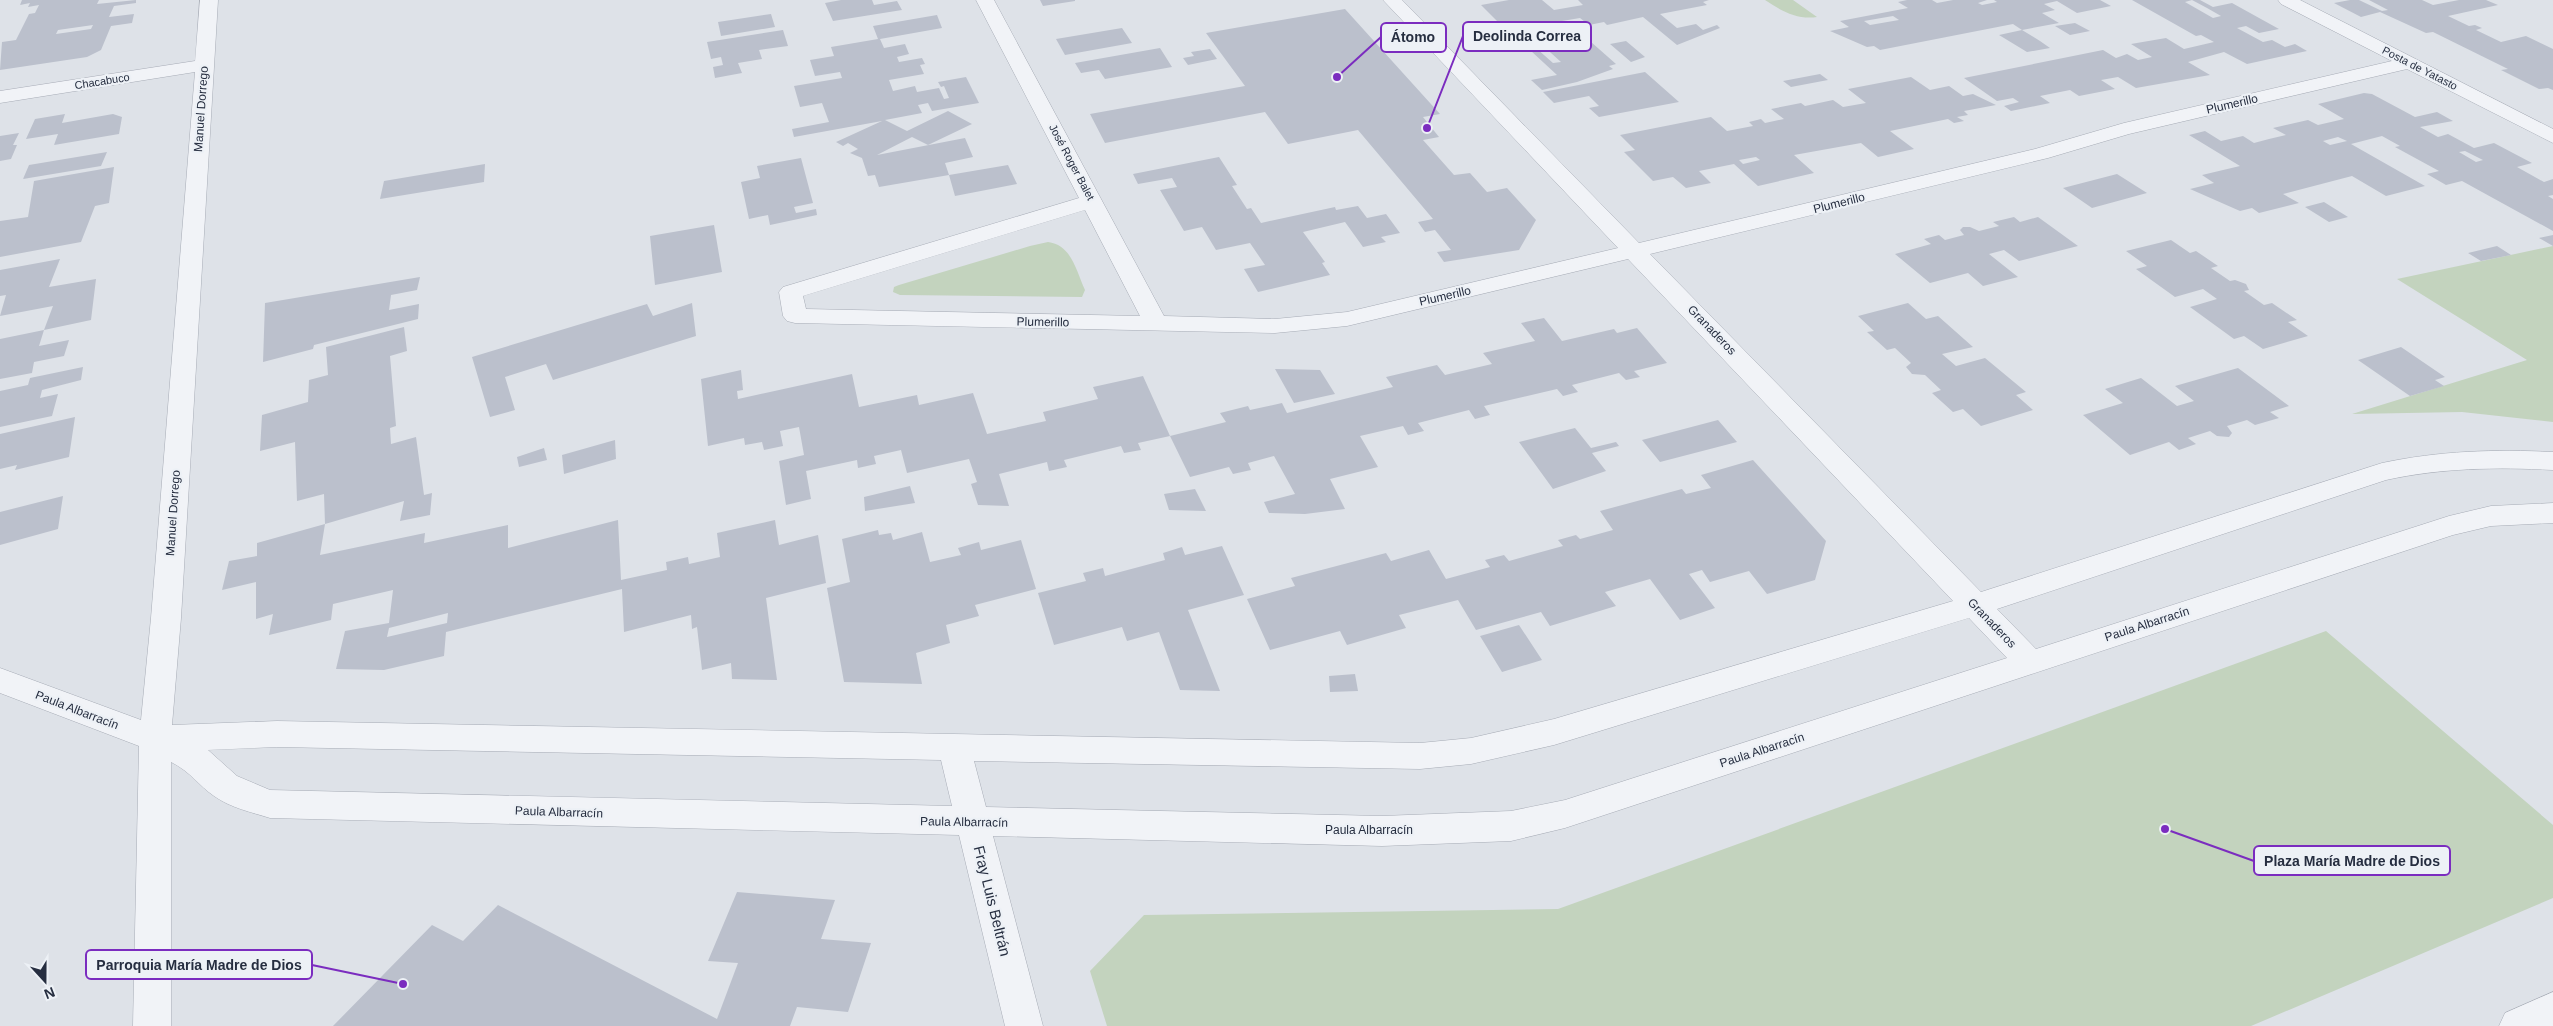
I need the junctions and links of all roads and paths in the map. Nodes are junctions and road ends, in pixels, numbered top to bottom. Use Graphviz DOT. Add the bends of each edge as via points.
graph roads {
  1 [pos="209,0"];
  2 [pos="985,0"];
  3 [pos="2287,0"];
  4 [pos="1400,1"];
  5 [pos="2409,63"];
  6 [pos="204,64"];
  7 [pos="0,97"];
  8 [pos="2553,137"];
  9 [pos="1093,201"];
  10 [pos="1637,252"];
  11 [pos="1157,324"];
  12 [pos="2553,462"];
  13 [pos="2553,513"];
  14 [pos="1975,605"];
  15 [pos="2030,662"];
  16 [pos="0,680"];
  17 [pos="155,739"];
  18 [pos="954,746"];
  19 [pos="972,823"];
  20 [pos="2553,1010"];
  21 [pos="152,1026"];
  22 [pos="1024,1026"];
  23 [pos="2518,1026"];
  1 -- 6 [label="street, Manuel Dorrego"];
  2 -- 9 [label="street, José Roger Balet"];
  3 -- 5 [label="street, Posta de Yatasto"];
  4 -- 10 [label="street, Granaderos"];
  5 -- 8 [label="street, Posta de Yatasto"];
  5 -- 10 [label="street, Plumerillo" via="2124,129 2041,154"];
  6 -- 7 [label="street, Chacabuco"];
  6 -- 17 [label="street, Manuel Dorrego"];
  9 -- 11 [label="street, José Roger Balet"];
  9 -- 11 [label="street, Plumerillo" via="791,292 796,316"];
  10 -- 11 [label="street, Plumerillo" via="1330,322 1275,326"];
  10 -- 14 [label="street, Granaderos"];
  12 -- 14 [label="street, Paula Albarracín" via="2457,460 2424,462 2382,472"];
  13 -- 15 [label="street, Paula Albarracín" via="2491,516 2449,526"];
  14 -- 15 [label="street, Granaderos"];
  14 -- 18 [label="street, Paula Albarracín" via="1554,732 1471,752 1420,756"];
  15 -- 19 [label="street, Paula Albarracín" via="1565,814 1511,826 1382,831"];
  16 -- 17 [label="street, Paula Albarracín"];
  17 -- 18 [label="street, Paula Albarracín" via="276,734"];
  17 -- 19 [label="street, Paula Albarracín" via="198,760 225,786 270,804"];
  17 -- 21 [label="street, Manuel Dorrego"];
  18 -- 19 [label="street, Fray Luis Beltrán"];
  19 -- 22 [label="street, Fray Luis Beltrán"];
  20 -- 23 [label="street"];
}
